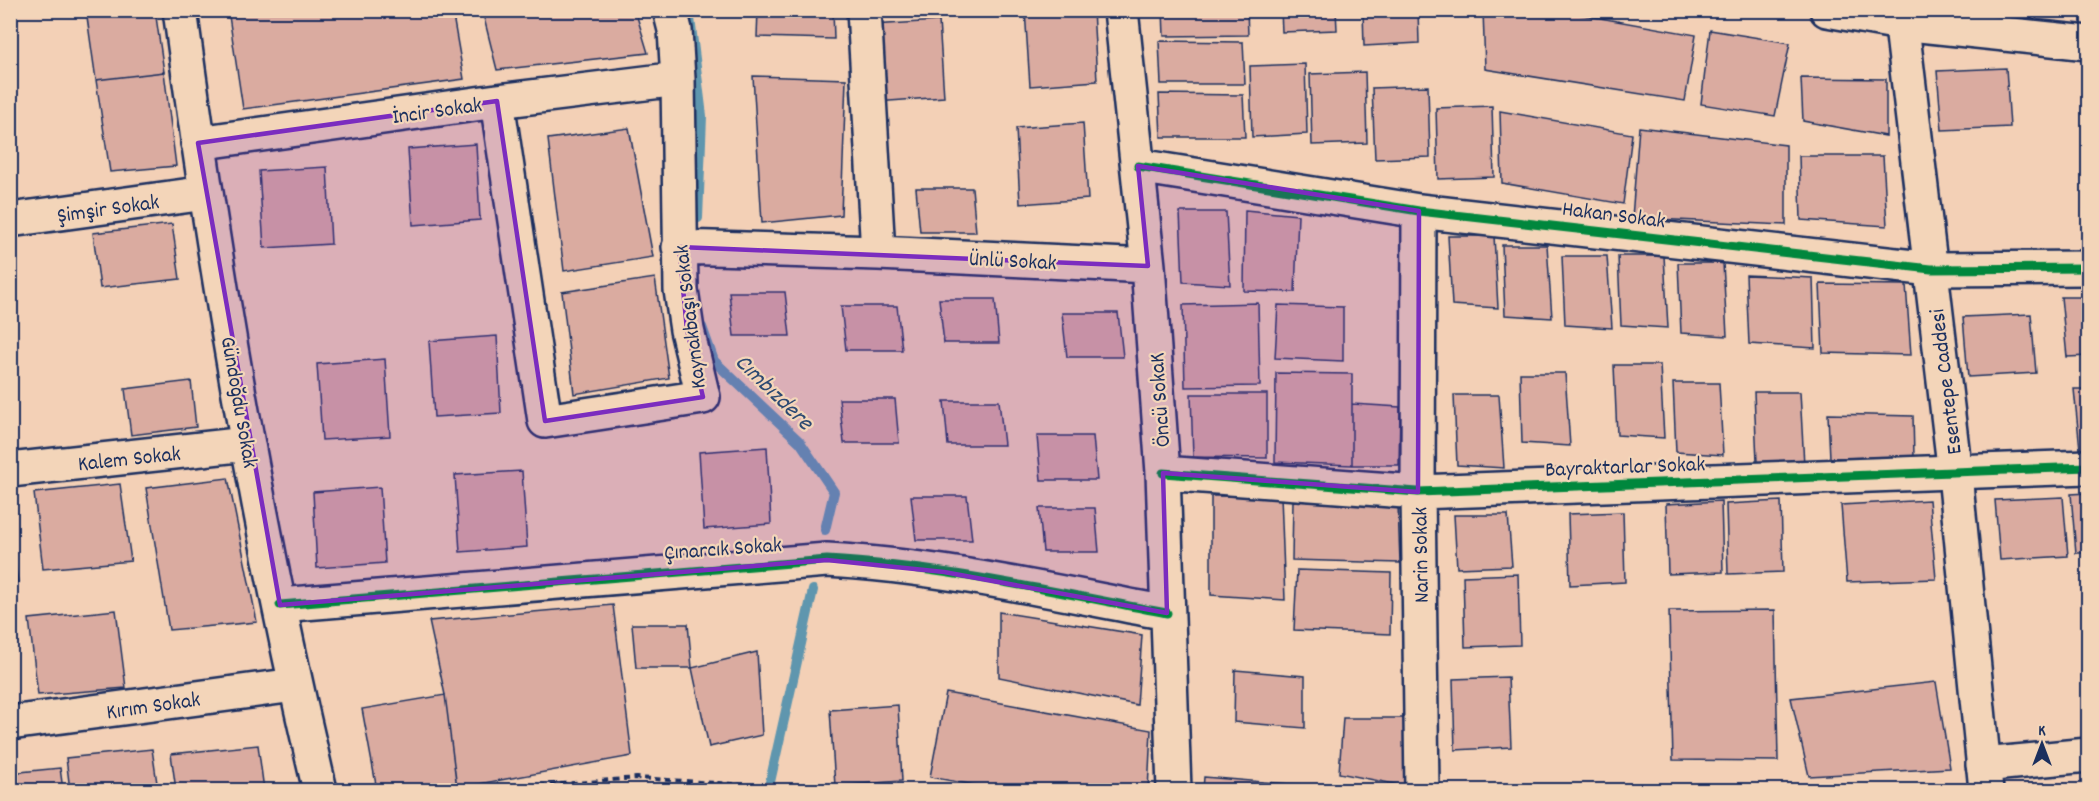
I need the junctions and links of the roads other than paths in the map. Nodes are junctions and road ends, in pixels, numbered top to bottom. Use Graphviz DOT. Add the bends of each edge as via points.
graph roads {
  1 [pos="180,10"];
  2 [pos="670,10"];
  3 [pos="864,10"];
  4 [pos="1121,10"];
  5 [pos="1827,10"];
  6 [pos="1901,17"];
  7 [pos="2088,43"];
  8 [pos="678,79"];
  9 [pos="497,101"];
  10 [pos="198,143"];
  11 [pos="1138,166"];
  12 [pos="206,193"];
  13 [pos="1419,211"];
  14 [pos="10,220"];
  15 [pos="679,247"];
  16 [pos="878,252"];
  17 [pos="1148,266"];
  18 [pos="2088,268"];
  19 [pos="1931,269"];
  20 [pos="247,444"];
  21 [pos="2088,467"];
  22 [pos="10,470"];
  23 [pos="1163,473"];
  24 [pos="1955,474"];
  25 [pos="1418,492"];
  26 [pos="280,605"];
  27 [pos="1167,614"];
  28 [pos="295,685"];
  29 [pos="10,723"];
  30 [pos="2088,755"];
  31 [pos="1985,778"];
  32 [pos="320,790"];
  33 [pos="1174,790"];
  34 [pos="1422,790"];
  1 -- 10 [label="street, Gündoğdu Sokak"];
  2 -- 8 [label="street, Kaynakbaşı Sokak"];
  3 -- 16 [label="street"];
  4 -- 11 [label="street, Öncü SokaK"];
  5 -- 6 [label="street"];
  6 -- 7 [label="street"];
  6 -- 19 [label="street, Esentepe Caddesi"];
  8 -- 9 [label="street, İncir Sokak"];
  8 -- 15 [label="street, Kaynakbaşı Sokak"];
  9 -- 10 [label="street, İncir Sokak"];
  9 -- 15 [label="street, Kaynakbaşı Sokak" via="544,421 703,397 687,330"];
  10 -- 12 [label="street, Gündoğdu Sokak"];
  11 -- 13 [label="street, Hakan Sokak"];
  11 -- 17 [label="street, Öncü SokaK"];
  12 -- 14 [label="street, Şimşir Sokak"];
  12 -- 20 [label="street, Gündoğdu Sokak"];
  13 -- 19 [label="street, Hakan Sokak"];
  13 -- 25 [label="street, Narin Sokak"];
  15 -- 16 [label="street, Ünlü Sokak"];
  16 -- 17 [label="street, Ünlü Sokak"];
  17 -- 23 [label="street, Öncü SokaK"];
  18 -- 19 [label="street, Hakan Sokak"];
  19 -- 24 [label="street, Esentepe Caddesi"];
  20 -- 22 [label="street, Kalem Sokak"];
  20 -- 26 [label="street, Gündoğdu Sokak"];
  21 -- 24 [label="street, Bayraktarlar Sokak"];
  23 -- 25 [label="street, Bayraktarlar Sokak"];
  23 -- 27 [label="street, Öncü SokaK"];
  24 -- 25 [label="street, Bayraktarlar Sokak"];
  24 -- 31 [label="street, Esentepe Caddesi"];
  25 -- 34 [label="street, Narin Sokak"];
  26 -- 27 [label="street, Çınarcık Sokak" via="827,560 944,572"];
  26 -- 28 [label="street, Gündoğdu Sokak"];
  27 -- 33 [label="street, Öncü SokaK"];
  28 -- 29 [label="street, Kırım Sokak"];
  28 -- 32 [label="street, Gündoğdu Sokak"];
  30 -- 31 [label="street"];
}
